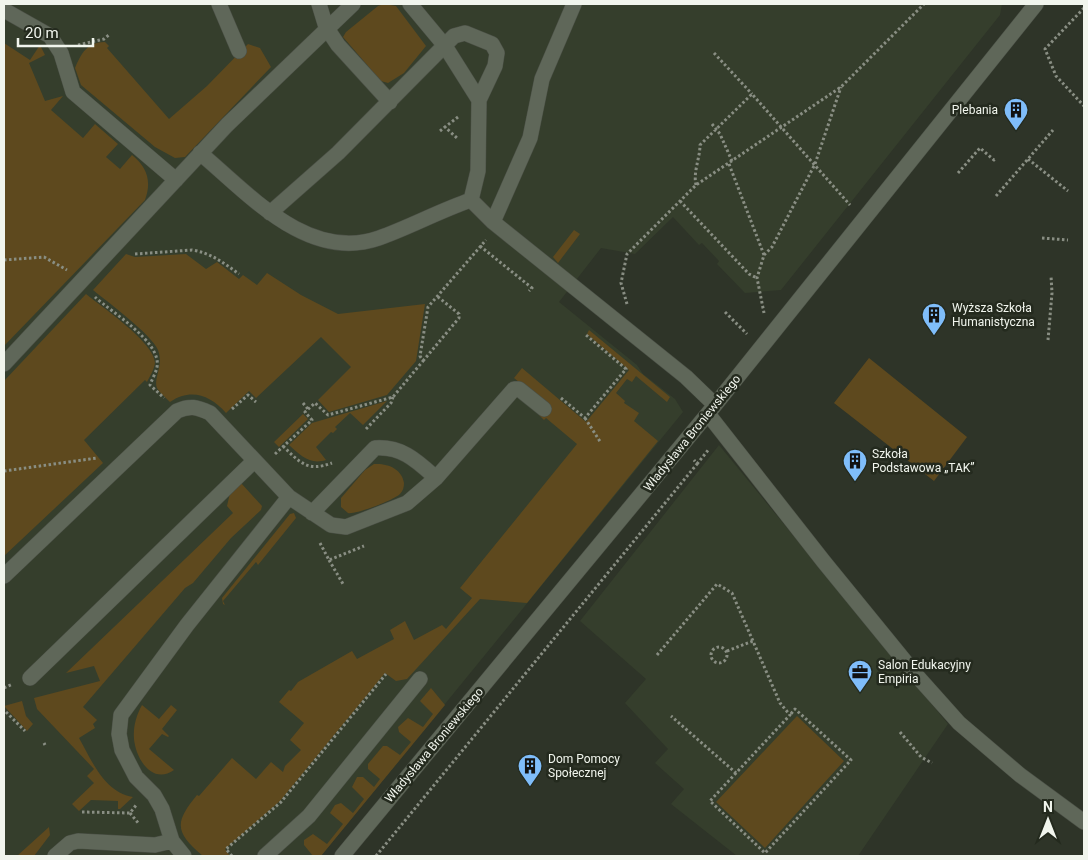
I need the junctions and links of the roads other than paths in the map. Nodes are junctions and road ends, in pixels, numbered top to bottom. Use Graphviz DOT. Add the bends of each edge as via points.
graph roads {
  1 [pos="219,4"];
  2 [pos="319,4"];
  3 [pos="353,4"];
  4 [pos="410,4"];
  5 [pos="574,4"];
  6 [pos="1036,4"];
  7 [pos="4,10"];
  8 [pos="326,27"];
  9 [pos="445,46"];
  10 [pos="240,50"];
  11 [pos="479,100"];
  12 [pos="390,102"];
  13 [pos="200,153"];
  14 [pos="176,180"];
  15 [pos="471,200"];
  16 [pos="270,213"];
  17 [pos="493,222"];
  18 [pos="4,364"];
  19 [pos="544,409"];
  20 [pos="712,410"];
  21 [pos="254,461"];
  22 [pos="436,478"];
  23 [pos="289,497"];
  24 [pos="312,512"];
  25 [pos="4,576"];
  26 [pos="30,678"];
  27 [pos="420,679"];
  28 [pos="1084,822"];
  29 [pos="172,841"];
  30 [pos="55,856"];
  31 [pos="184,856"];
  32 [pos="265,856"];
  33 [pos="342,856"];
  1 -- 10 [label="street"];
  2 -- 8 [label="street"];
  3 -- 8 [label="street"];
  4 -- 9 [label="street"];
  5 -- 17 [label="street" via="542,79 530,138"];
  6 -- 20 [label="street, Władysława Broniewskiego"];
  7 -- 14 [label="street" via="50,36 61,54 73,92"];
  8 -- 12 [label="street" via="338,45"];
  8 -- 13 [label="street"];
  9 -- 11 [label="street"];
  9 -- 11 [label="street" via="454,36 466,33 492,44 497,53 495,66"];
  9 -- 12 [label="street"];
  11 -- 15 [label="street" via="478,171"];
  12 -- 16 [label="street"];
  13 -- 14 [label="street"];
  13 -- 16 [label="street"];
  14 -- 18 [label="street"];
  15 -- 16 [label="street" via="378,238 363,241 343,241 308,234"];
  15 -- 17 [label="street"];
  17 -- 20 [label="street" via="686,377"];
  19 -- 22 [label="street" via="519,389 514,389"];
  20 -- 28 [label="street" via="824,562 916,676 959,723 1020,775"];
  20 -- 33 [label="street, Władysława Broniewskiego"];
  21 -- 23 [label="street"];
  21 -- 25 [label="street" via="210,413 196,407 177,411"];
  21 -- 26 [label="street"];
  22 -- 24 [label="street" via="407,503 357,524 346,527 331,525"];
  22 -- 24 [label="street" via="402,450 376,448"];
  23 -- 24 [label="street"];
  23 -- 29 [label="street" via="121,715 119,734 122,750 136,777 162,809"];
  27 -- 32 [label="street" via="309,816"];
  29 -- 30 [label="street" via="155,844 78,841 70,843"];
  29 -- 31 [label="street"];
}
